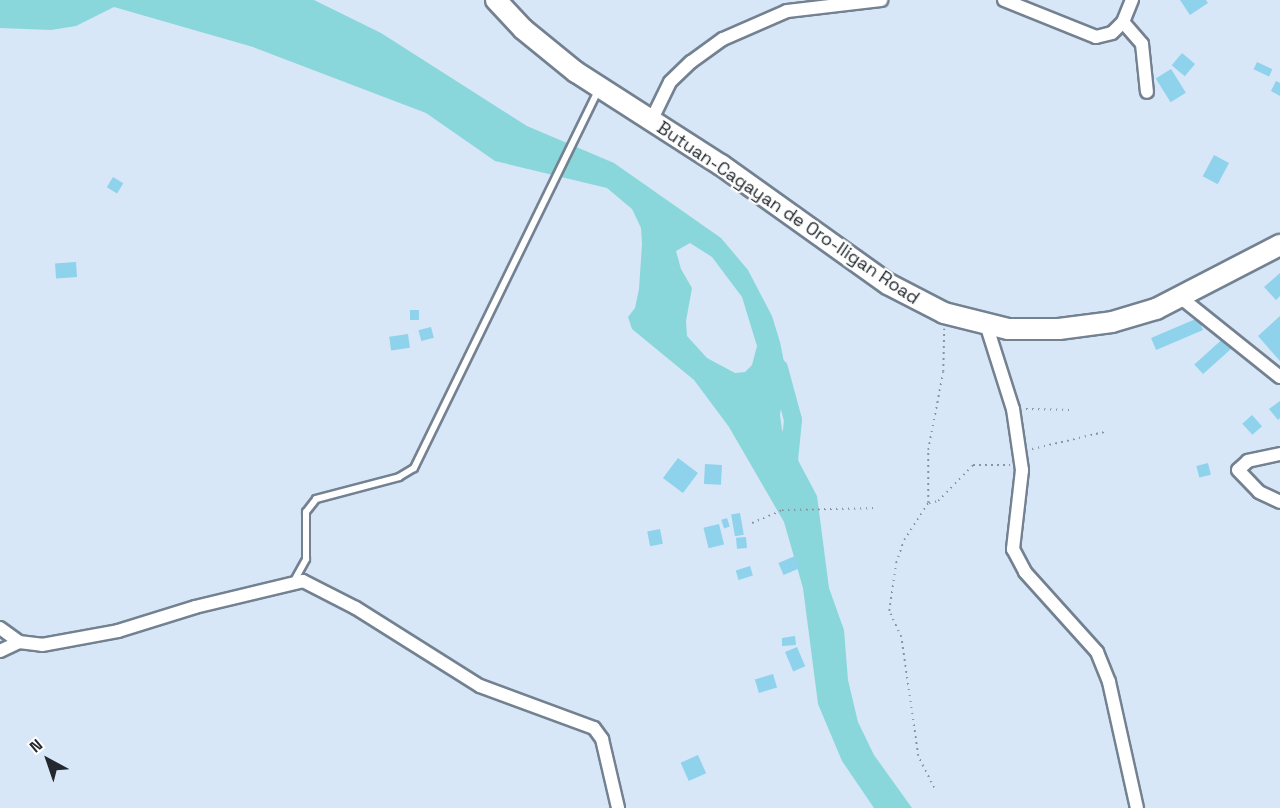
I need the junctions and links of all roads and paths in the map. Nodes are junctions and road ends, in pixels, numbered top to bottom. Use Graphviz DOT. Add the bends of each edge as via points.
graph roads {
  1 [pos="496,0"];
  2 [pos="881,0"];
  3 [pos="1004,0"];
  4 [pos="1132,0"];
  5 [pos="1123,22"];
  6 [pos="600,88"];
  7 [pos="1147,92"];
  8 [pos="651,121"];
  9 [pos="1280,245"];
  10 [pos="1180,297"];
  11 [pos="944,313"];
  12 [pos="986,324"];
  13 [pos="1280,376"];
  14 [pos="1013,409"];
  15 [pos="1070,410"];
  16 [pos="1104,432"];
  17 [pos="1020,452"];
  18 [pos="1280,454"];
  19 [pos="1280,502"];
  20 [pos="928,503"];
  21 [pos="878,508"];
  22 [pos="752,523"];
  23 [pos="294,581"];
  24 [pos="0,628"];
  25 [pos="19,642"];
  26 [pos="0,651"];
  27 [pos="934,788"];
  28 [pos="618,808"];
  29 [pos="1137,808"];
  1 -- 6 [label="highway, Butuan-Cagayan de Oro-Iligan Road" via="540,44"];
  2 -- 8 [label="street" via="787,11 723,39 670,82"];
  3 -- 5 [label="street" via="1096,37 1112,33"];
  4 -- 5 [label="street"];
  5 -- 7 [label="street" via="1142,44"];
  6 -- 8 [label="highway, Butuan-Cagayan de Oro-Iligan Road"];
  6 -- 23 [label="lane" via="414,468 399,477 316,499 306,512 306,559"];
  8 -- 11 [label="highway, Butuan-Cagayan de Oro-Iligan Road" via="721,165 888,284"];
  9 -- 10 [label="highway, Butuan-Cagayan de Oro-Iligan Road"];
  10 -- 12 [label="highway, Butuan-Cagayan de Oro-Iligan Road" via="1156,309 1083,327 1033,330"];
  10 -- 13 [label="street"];
  11 -- 12 [label="highway, Butuan-Cagayan de Oro-Iligan Road"];
  11 -- 20 [label="path" via="943,372 928,450"];
  12 -- 14 [label="street"];
  14 -- 15 [label="path"];
  14 -- 17 [label="street"];
  16 -- 17 [label="path"];
  17 -- 20 [label="path" via="1007,466 973,465 938,501"];
  17 -- 29 [label="street" via="1022,481 1013,549 1025,572 1097,652 1109,682"];
  18 -- 19 [label="street" via="1248,461 1238,470 1259,492"];
  20 -- 27 [label="path" via="904,540 896,563 889,611 901,637 918,756"];
  21 -- 22 [label="path" via="792,509"];
  23 -- 25 [label="street" via="118,631 42,645"];
  23 -- 28 [label="street" via="315,585 480,686 586,723 602,739"];
  24 -- 25 [label="street"];
  25 -- 26 [label="street"];
}
